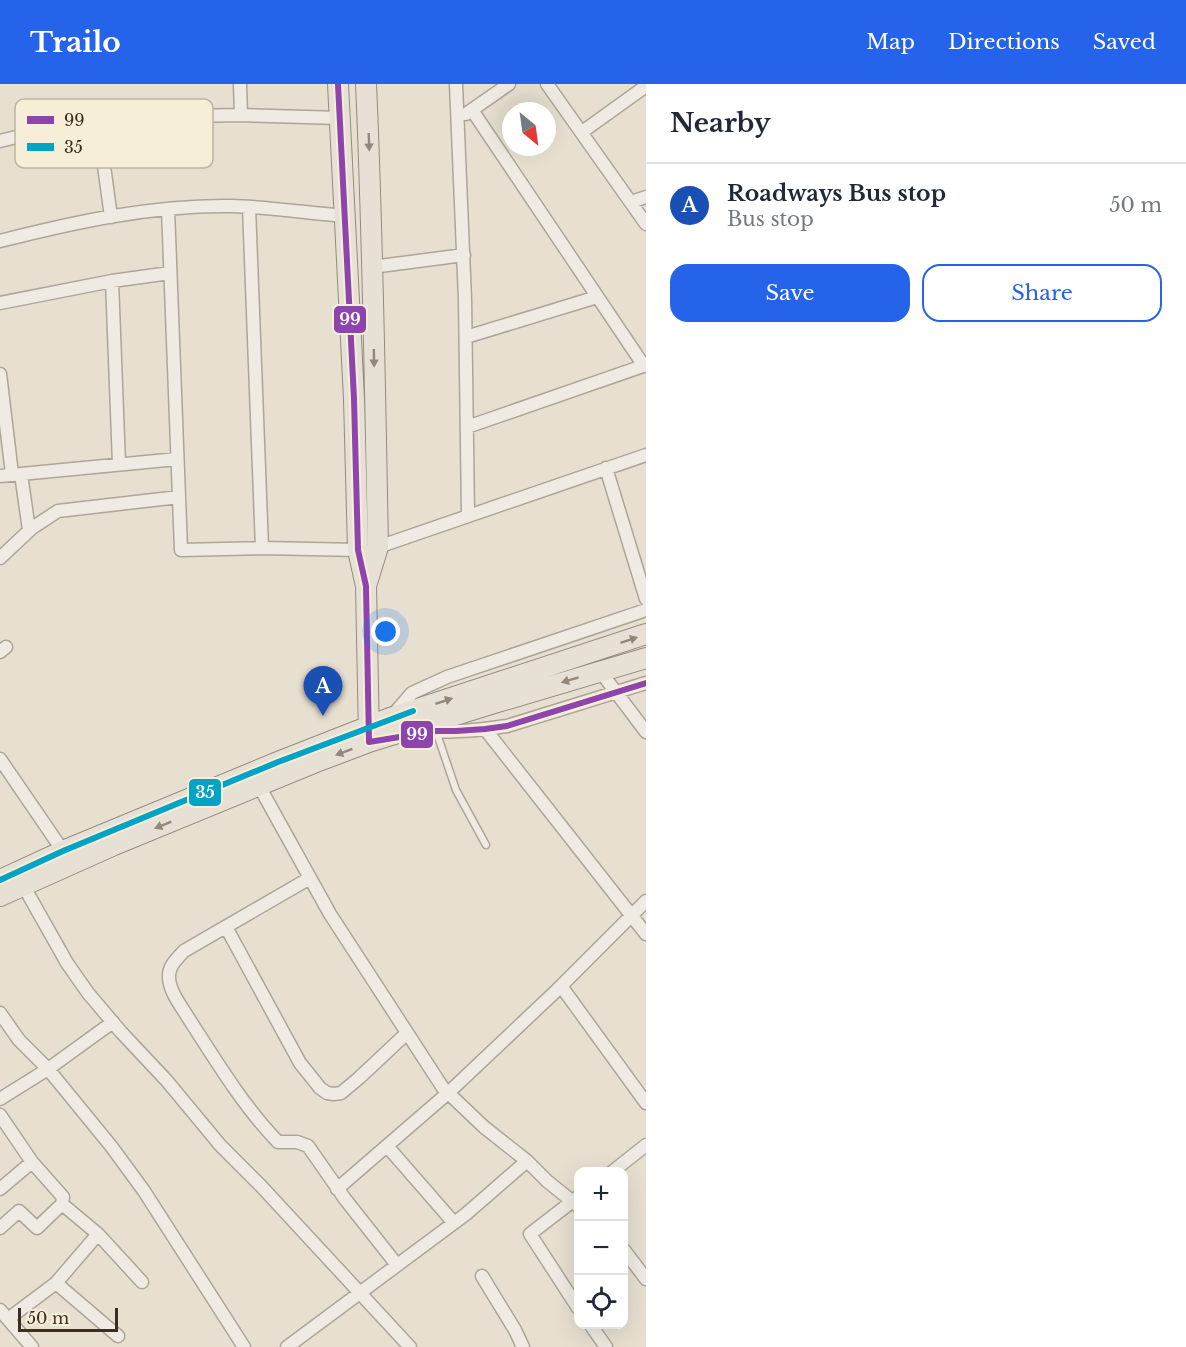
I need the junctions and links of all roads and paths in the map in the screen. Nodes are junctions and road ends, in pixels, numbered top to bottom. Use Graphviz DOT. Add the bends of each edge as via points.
graph roads {
  1 [pos="240,84"];
  2 [pos="338,84"];
  3 [pos="366,84"];
  4 [pos="456,84"];
  5 [pos="509,84"];
  6 [pos="547,84"];
  7 [pos="646,86"];
  8 [pos="472,110"];
  9 [pos="213,115"];
  10 [pos="241,115"];
  11 [pos="340,118"];
  12 [pos="458,120"];
  13 [pos="582,132"];
  14 [pos="15,137"];
  15 [pos="0,141"];
  16 [pos="104,168"];
  17 [pos="646,197"];
  18 [pos="631,202"];
  19 [pos="249,207"];
  20 [pos="168,209"];
  21 [pos="345,216"];
  22 [pos="111,217"];
  23 [pos="646,224"];
  24 [pos="0,241"];
  25 [pos="464,255"];
  26 [pos="372,267"];
  27 [pos="170,273"];
  28 [pos="112,281"];
  29 [pos="597,297"];
  30 [pos="0,303"];
  31 [pos="466,337"];
  32 [pos="645,366"];
  33 [pos="0,374"];
  34 [pos="467,427"];
  35 [pos="646,455"];
  36 [pos="177,459"];
  37 [pos="118,464"];
  38 [pos="606,468"];
  39 [pos="11,474"];
  40 [pos="179,497"];
  41 [pos="468,515"];
  42 [pos="29,530"];
  43 [pos="378,547"];
  44 [pos="262,548"];
  45 [pos="358,550"];
  46 [pos="0,558"];
  47 [pos="366,586"];
  48 [pos="646,598"];
  49 [pos="646,610"];
  50 [pos="646,634"];
  51 [pos="646,657"];
  52 [pos="600,671"];
  53 [pos="646,683"];
  54 [pos="616,692"];
  55 [pos="390,718"];
  56 [pos="485,729"];
  57 [pos="436,730"];
  58 [pos="646,732"];
  59 [pos="369,734"];
  60 [pos="0,759"];
  61 [pos="259,786"];
  62 [pos="486,845"];
  63 [pos="63,851"];
  64 [pos="310,878"];
  65 [pos="0,880"];
  66 [pos="23,885"];
  67 [pos="0,896"];
  68 [pos="646,901"];
  69 [pos="632,916"];
  70 [pos="226,927"];
  71 [pos="646,934"];
  72 [pos="561,986"];
  73 [pos="0,1013"];
  74 [pos="113,1022"];
  75 [pos="407,1033"];
  76 [pos="48,1069"];
  77 [pos="448,1093"];
  78 [pos="0,1099"];
  79 [pos="646,1103"];
  80 [pos="0,1115"];
  81 [pos="646,1145"];
  82 [pos="387,1146"];
  83 [pos="32,1161"];
  84 [pos="527,1161"];
  85 [pos="618,1167"];
  86 [pos="0,1189"];
  87 [pos="338,1189"];
  88 [pos="574,1199"];
  89 [pos="574,1203"];
  90 [pos="62,1204"];
  91 [pos="454,1223"];
  92 [pos="0,1228"];
  93 [pos="98,1234"];
  94 [pos="628,1255"];
  95 [pos="398,1265"];
  96 [pos="482,1276"];
  97 [pos="646,1279"];
  98 [pos="141,1282"];
  99 [pos="56,1283"];
  100 [pos="360,1293"];
  101 [pos="574,1300"];
  102 [pos="4,1314"];
  103 [pos="593,1329"];
  104 [pos="118,1336"];
  105 [pos="32,1347"];
  106 [pos="244,1347"];
  107 [pos="287,1347"];
  108 [pos="410,1347"];
  109 [pos="523,1347"];
  110 [pos="606,1347"];
  1 -- 10 [label="street"];
  2 -- 11 [label="main road"];
  3 -- 26 [label="main road, one-way"];
  4 -- 12 [label="street"];
  5 -- 8 [label="street"];
  6 -- 13 [label="street"];
  7 -- 13 [label="street"];
  8 -- 12 [label="street"];
  8 -- 29 [label="street"];
  9 -- 10 [label="street"];
  10 -- 11 [label="street"];
  11 -- 21 [label="main road"];
  12 -- 25 [label="street"];
  13 -- 18 [label="street"];
  14 -- 15 [label="street"];
  16 -- 22 [label="street"];
  17 -- 18 [label="street"];
  18 -- 23 [label="street"];
  19 -- 20 [label="street"];
  19 -- 21 [label="street"];
  19 -- 44 [label="street"];
  20 -- 22 [label="street"];
  20 -- 27 [label="street"];
  21 -- 45 [label="main road"];
  22 -- 24 [label="street"];
  25 -- 26 [label="street"];
  25 -- 31 [label="street"];
  26 -- 43 [label="main road, one-way"];
  27 -- 28 [label="street"];
  27 -- 36 [label="street"];
  28 -- 30 [label="street"];
  28 -- 37 [label="street"];
  29 -- 31 [label="street"];
  29 -- 32 [label="street"];
  31 -- 34 [label="street"];
  32 -- 34 [label="street"];
  33 -- 39 [label="street"];
  34 -- 41 [label="street"];
  35 -- 38 [label="street"];
  36 -- 37 [label="street"];
  36 -- 40 [label="street"];
  37 -- 39 [label="street"];
  38 -- 41 [label="street"];
  38 -- 48 [label="street"];
  39 -- 42 [label="street"];
  40 -- 42 [label="street" via="58,511"];
  40 -- 44 [label="street" via="181,550"];
  41 -- 43 [label="street"];
  42 -- 46 [label="street"];
  43 -- 47 [label="main road"];
  44 -- 45 [label="street"];
  45 -- 47 [label="main road"];
  47 -- 59 [label="main road"];
  49 -- 55 [label="street" via="447,677 412,693"];
  55 -- 50 [label="main road, one-way"];
  51 -- 52 [label="main road"];
  52 -- 54 [label="street"];
  52 -- 59 [label="main road, one-way"];
  53 -- 54 [label="street"];
  54 -- 56 [label="street" via="507,726"];
  54 -- 58 [label="street"];
  55 -- 59 [label="main road"];
  56 -- 57 [label="street"];
  56 -- 69 [label="street"];
  57 -- 59 [label="street"];
  57 -- 62 [label="lane" via="456,790"];
  59 -- 61 [label="main road, one-way"];
  59 -- 63 [label="main road" via="278,762"];
  60 -- 63 [label="street"];
  61 -- 64 [label="street"];
  61 -- 66 [label="main road, one-way"];
  63 -- 65 [label="main road"];
  64 -- 70 [label="street"];
  64 -- 75 [label="street"];
  66 -- 67 [label="main road"];
  66 -- 74 [label="street" via="67,963"];
  68 -- 69 [label="street"];
  69 -- 71 [label="street"];
  69 -- 72 [label="street"];
  70 -- 75 [label="street" via="300,1064 327,1093 341,1093"];
  70 -- 87 [label="street" via="184,951 171,966 173,994 264,1128 278,1142 308,1146"];
  72 -- 77 [label="street"];
  72 -- 79 [label="street"];
  73 -- 76 [label="street" via="19,1040"];
  74 -- 76 [label="street"];
  74 -- 100 [label="street" via="220,1145"];
  75 -- 77 [label="street"];
  76 -- 78 [label="street"];
  76 -- 106 [label="street" via="144,1191"];
  77 -- 82 [label="street"];
  77 -- 84 [label="street"];
  80 -- 83 [label="street"];
  81 -- 85 [label="street"];
  82 -- 87 [label="street"];
  82 -- 91 [label="street"];
  83 -- 86 [label="street"];
  83 -- 90 [label="street" via="63,1197"];
  84 -- 88 [label="street"];
  84 -- 91 [label="street"];
  87 -- 95 [label="street"];
  89 -- 101 [label="street" via="530,1234"];
  90 -- 92 [label="street" via="37,1228 19,1211"];
  90 -- 93 [label="street"];
  91 -- 95 [label="street"];
  93 -- 98 [label="street"];
  93 -- 99 [label="street"];
  94 -- 97 [label="street"];
  95 -- 100 [label="street"];
  96 -- 109 [label="street"];
  99 -- 102 [label="street"];
  99 -- 104 [label="street"];
  100 -- 107 [label="street"];
  100 -- 108 [label="street"];
  102 -- 105 [label="street"];
  103 -- 110 [label="street"];
}
